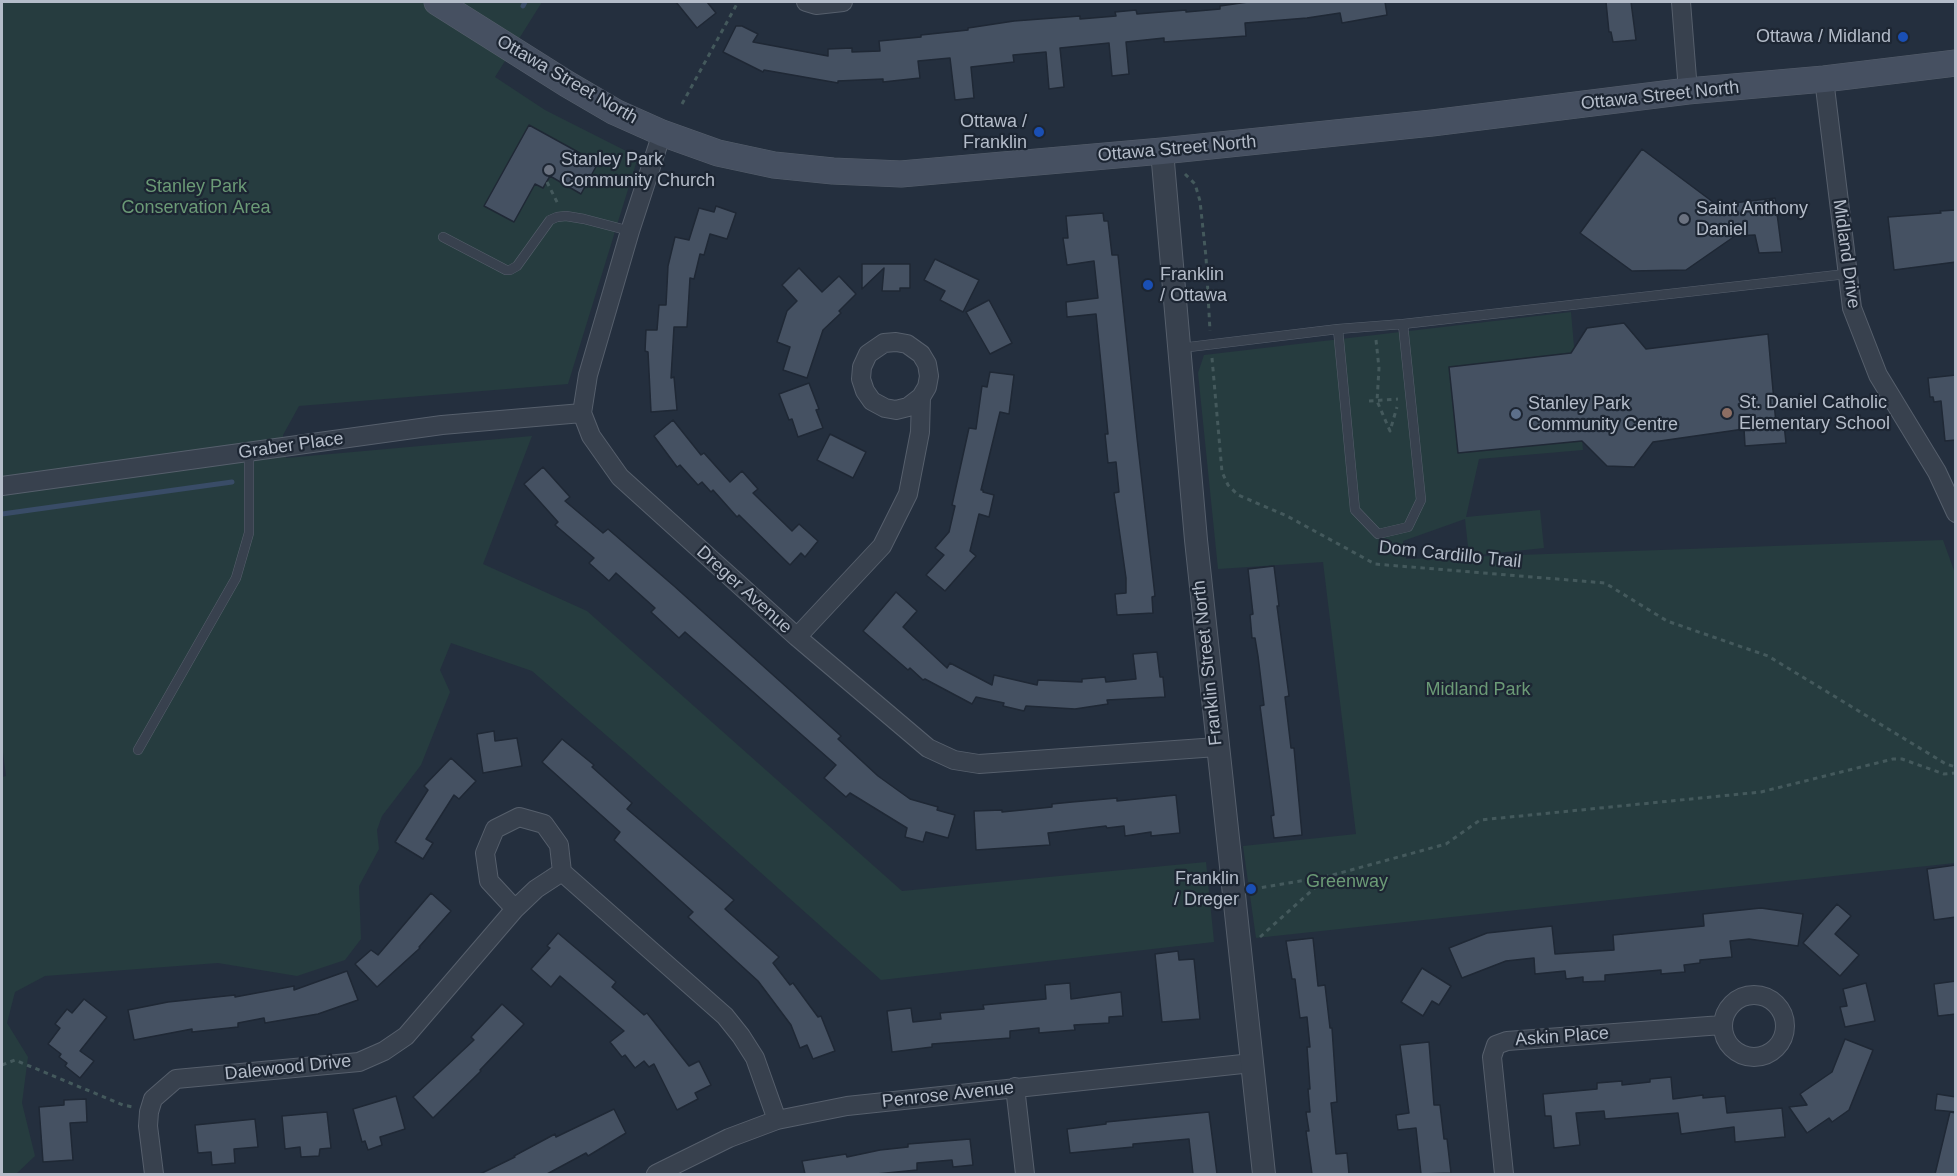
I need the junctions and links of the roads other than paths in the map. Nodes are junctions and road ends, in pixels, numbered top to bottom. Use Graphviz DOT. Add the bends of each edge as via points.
graph roads {
  1 [pos="437,2"];
  2 [pos="807,2"];
  3 [pos="843,2"];
  4 [pos="1681,2"];
  5 [pos="1956,63"];
  6 [pos="1824,79"];
  7 [pos="1688,91"];
  8 [pos="662,133"];
  9 [pos="1162,151"];
  10 [pos="630,231"];
  11 [pos="443,237"];
  12 [pos="1846,274"];
  13 [pos="1403,324"];
  14 [pos="1338,329"];
  15 [pos="1178,349"];
  16 [pos="921,397"];
  17 [pos="582,413"];
  18 [pos="249,451"];
  19 [pos="2,486"];
  20 [pos="1956,513"];
  21 [pos="797,638"];
  22 [pos="1217,747"];
  23 [pos="138,750"];
  24 [pos="562,872"];
  25 [pos="515,909"];
  26 [pos="1722,1025"];
  27 [pos="1252,1064"];
  28 [pos="1015,1087"];
  29 [pos="777,1120"];
  30 [pos="154,1174"];
  31 [pos="656,1174"];
  32 [pos="1025,1174"];
  33 [pos="1264,1174"];
  34 [pos="1504,1174"];
  1 -- 8 [label="main road, Ottawa Street North" via="615,112"];
  2 -- 3 [label="street"];
  4 -- 7 [label="street"];
  5 -- 6 [label="main road, Ottawa Street North"];
  6 -- 7 [label="main road, Ottawa Street North"];
  6 -- 12 [label="street, Midland Drive"];
  7 -- 9 [label="main road, Ottawa Street North"];
  8 -- 9 [label="main road, Ottawa Street North" via="718,153 774,165 900,174"];
  8 -- 10 [label="street"];
  9 -- 15 [label="street, Franklin Street North"];
  10 -- 11 [label="lane" via="584,219 550,220 510,270"];
  10 -- 17 [label="street" via="588,375"];
  12 -- 13 [label="lane"];
  12 -- 20 [label="street, Midland Drive" via="1852,308 1878,375 1937,471"];
  13 -- 14 [label="lane"];
  13 -- 14 [label="lane" via="1421,500 1408,527 1378,534 1355,510"];
  14 -- 15 [label="lane"];
  15 -- 22 [label="street, Franklin Street North"];
  16 -- 21 [label="street" via="920,432 908,494 882,546"];
  17 -- 18 [label="street, Graber Place" via="441,425"];
  17 -- 21 [label="street, Dreger Avenue" via="591,436 620,477"];
  18 -- 19 [label="street, Graber Place"];
  18 -- 23 [label="lane" via="249,533 236,578"];
  21 -- 22 [label="street, Dreger Avenue" via="928,748 954,760 979,764"];
  22 -- 27 [label="street, Franklin Street North"];
  24 -- 25 [label="street, Dalewood Drive"];
  24 -- 25 [label="street" via="559,845 544,824 519,817 495,829 485,853 489,881"];
  24 -- 29 [label="street" via="725,1016 755,1058"];
  25 -- 30 [label="street, Dalewood Drive" via="406,1036 384,1051 359,1062 176,1079 153,1099 149,1112"];
  26 -- 34 [label="street, Askin Place" via="1507,1041 1496,1045 1492,1057"];
  27 -- 28 [label="street, Penrose Avenue"];
  27 -- 33 [label="street, Franklin Street North"];
  28 -- 29 [label="street, Penrose Avenue" via="846,1106"];
  28 -- 32 [label="street"];
  29 -- 31 [label="street, Penrose Avenue" via="729,1138"];
}
